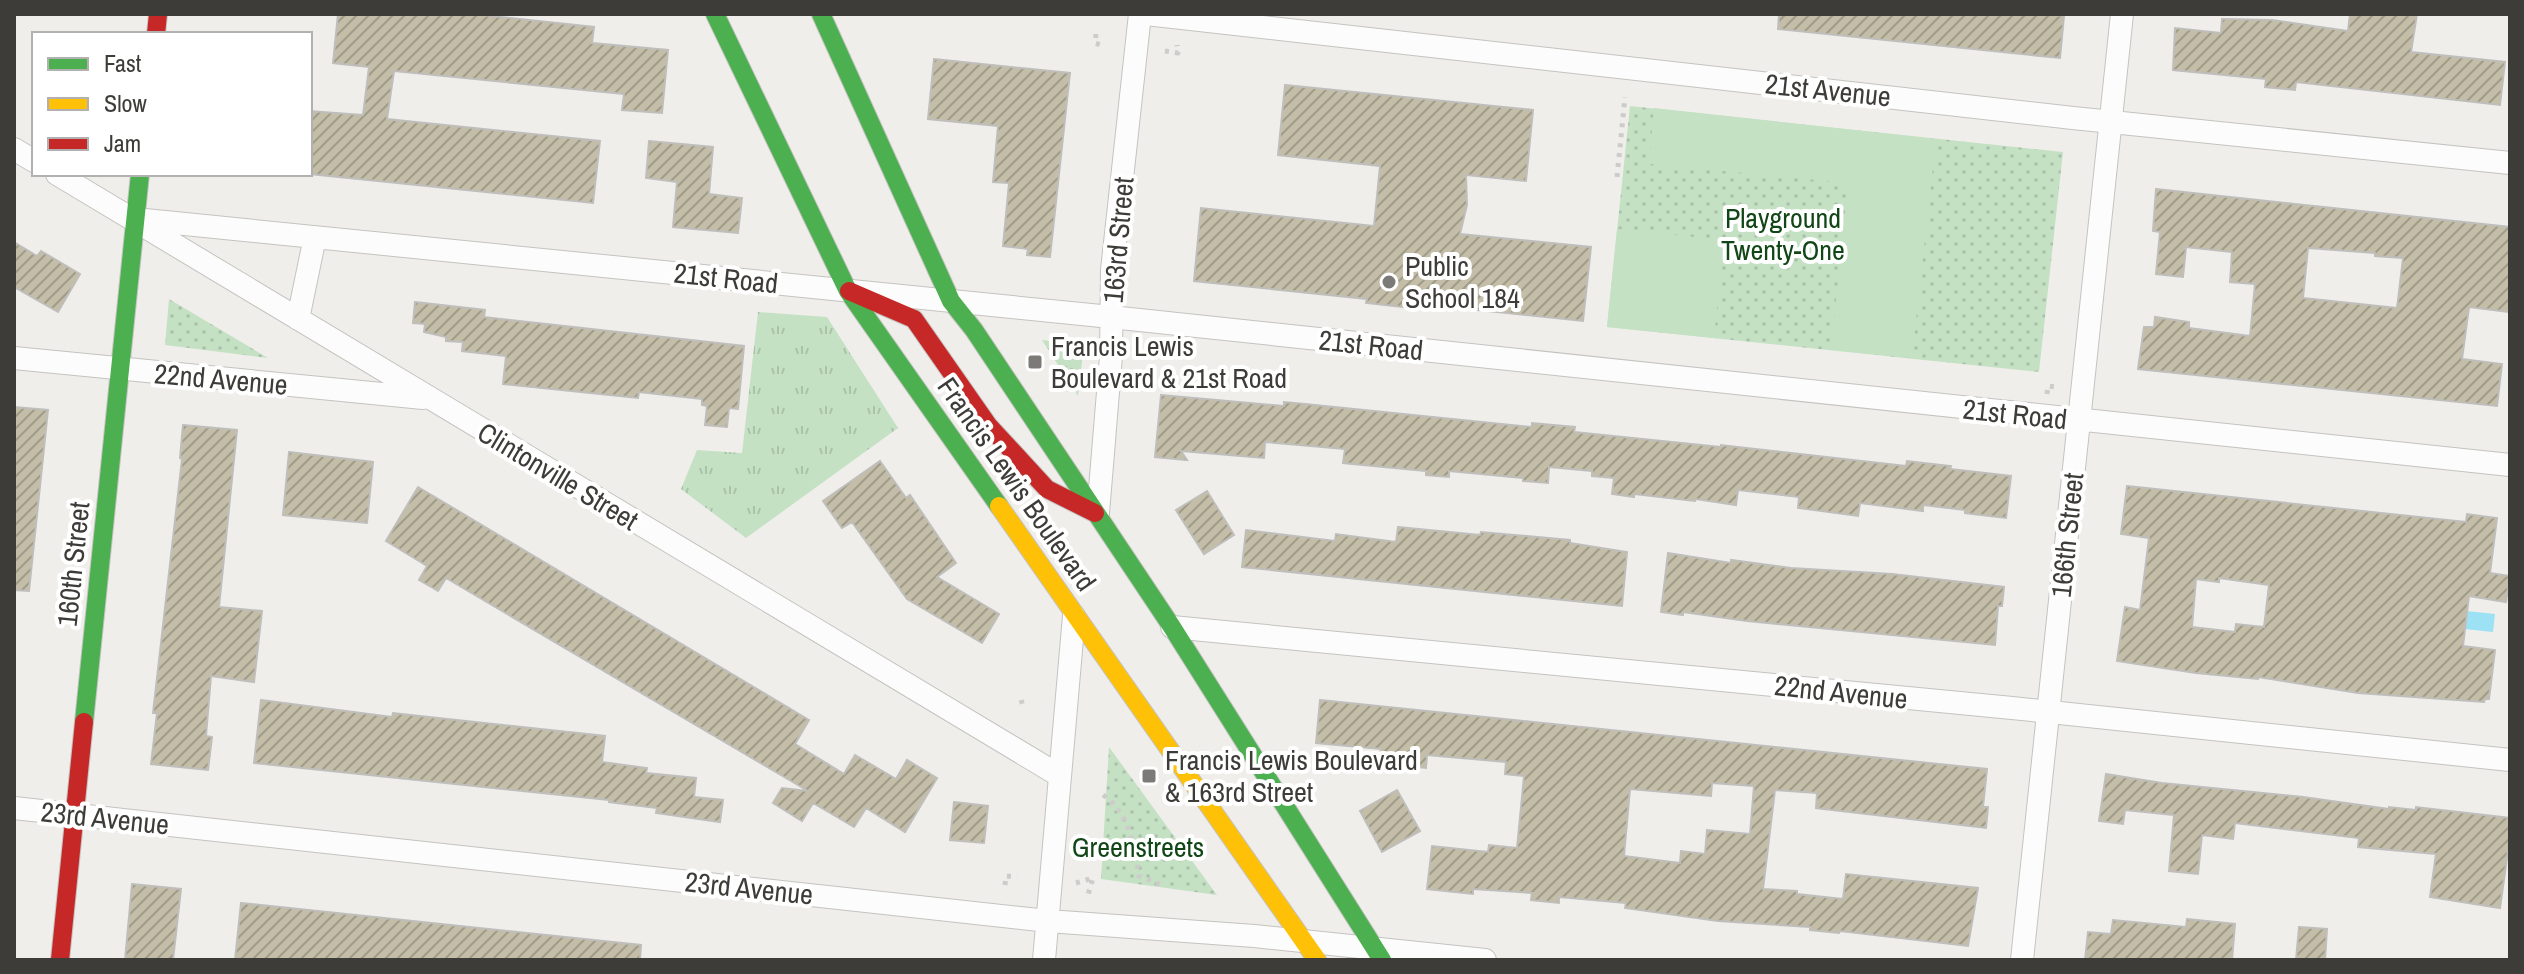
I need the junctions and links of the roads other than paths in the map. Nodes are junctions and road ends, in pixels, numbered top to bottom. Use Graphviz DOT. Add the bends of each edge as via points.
graph roads {
  1 [pos="715,14"];
  2 [pos="821,14"];
  3 [pos="1143,14"];
  4 [pos="2122,14"];
  5 [pos="2111,122"];
  6 [pos="14,149"];
  7 [pos="32,160"];
  8 [pos="2510,163"];
  9 [pos="60,176"];
  10 [pos="140,176"];
  11 [pos="135,219"];
  12 [pos="315,237"];
  13 [pos="848,291"];
  14 [pos="951,301"];
  15 [pos="1111,317"];
  16 [pos="298,319"];
  17 [pos="14,358"];
  18 [pos="121,369"];
  19 [pos="427,399"];
  20 [pos="2079,421"];
  21 [pos="2510,465"];
  22 [pos="1098,514"];
  23 [pos="1074,616"];
  24 [pos="1172,627"];
  25 [pos="2048,712"];
  26 [pos="2510,760"];
  27 [pos="1060,776"];
  28 [pos="14,808"];
  29 [pos="75,815"];
  30 [pos="1048,921"];
  31 [pos="1303,941"];
  32 [pos="1378,954"];
  33 [pos="60,960"];
  34 [pos="1044,960"];
  35 [pos="1317,960"];
  36 [pos="1485,960"];
  37 [pos="2022,960"];
  1 -- 13 [label="main road, Francis Lewis Boulevard"];
  2 -- 14 [label="main road, Francis Lewis Boulevard"];
  3 -- 5 [label="street, 21st Avenue"];
  3 -- 15 [label="street, 163rd Street"];
  4 -- 5 [label="street, 166th Street"];
  5 -- 8 [label="street, 21st Avenue"];
  5 -- 20 [label="street, 166th Street"];
  6 -- 7 [label="street"];
  9 -- 11 [label="street, Clintonville Street"];
  10 -- 11 [label="main road, 160th Street"];
  11 -- 12 [label="street, 21st Road"];
  11 -- 16 [label="street, Clintonville Street"];
  11 -- 18 [label="main road, 160th Street"];
  12 -- 13 [label="street, 21st Road"];
  12 -- 16 [label="street"];
  13 -- 14 [label="street, 21st Road"];
  13 -- 22 [label="main road" via="914,319 988,425 1047,489"];
  13 -- 23 [label="main road, Francis Lewis Boulevard"];
  14 -- 15 [label="street, 21st Road"];
  14 -- 22 [label="main road, Francis Lewis Boulevard"];
  15 -- 20 [label="street, 21st Road"];
  15 -- 22 [label="street, 163rd Street"];
  16 -- 19 [label="street, Clintonville Street"];
  17 -- 18 [label="street, 22nd Avenue"];
  18 -- 19 [label="street, 22nd Avenue"];
  18 -- 29 [label="main road, 160th Street"];
  19 -- 27 [label="street, Clintonville Street"];
  20 -- 21 [label="street, 21st Road"];
  20 -- 25 [label="street, 166th Street"];
  22 -- 24 [label="main road, Francis Lewis Boulevard"];
  23 -- 27 [label="street"];
  23 -- 31 [label="main road, Francis Lewis Boulevard"];
  24 -- 25 [label="street, 22nd Avenue"];
  24 -- 32 [label="main road, Francis Lewis Boulevard"];
  25 -- 26 [label="street, 22nd Avenue"];
  25 -- 37 [label="street, 166th Street"];
  27 -- 30 [label="street"];
  28 -- 29 [label="street, 23rd Avenue"];
  29 -- 30 [label="street, 23rd Avenue"];
  29 -- 33 [label="main road, 160th Street"];
  30 -- 31 [label="street, 23rd Avenue"];
  30 -- 34 [label="street"];
  31 -- 32 [label="street, 23rd Avenue"];
  31 -- 35 [label="main road, Francis Lewis Boulevard"];
  32 -- 36 [label="street, 23rd Avenue"];
}
